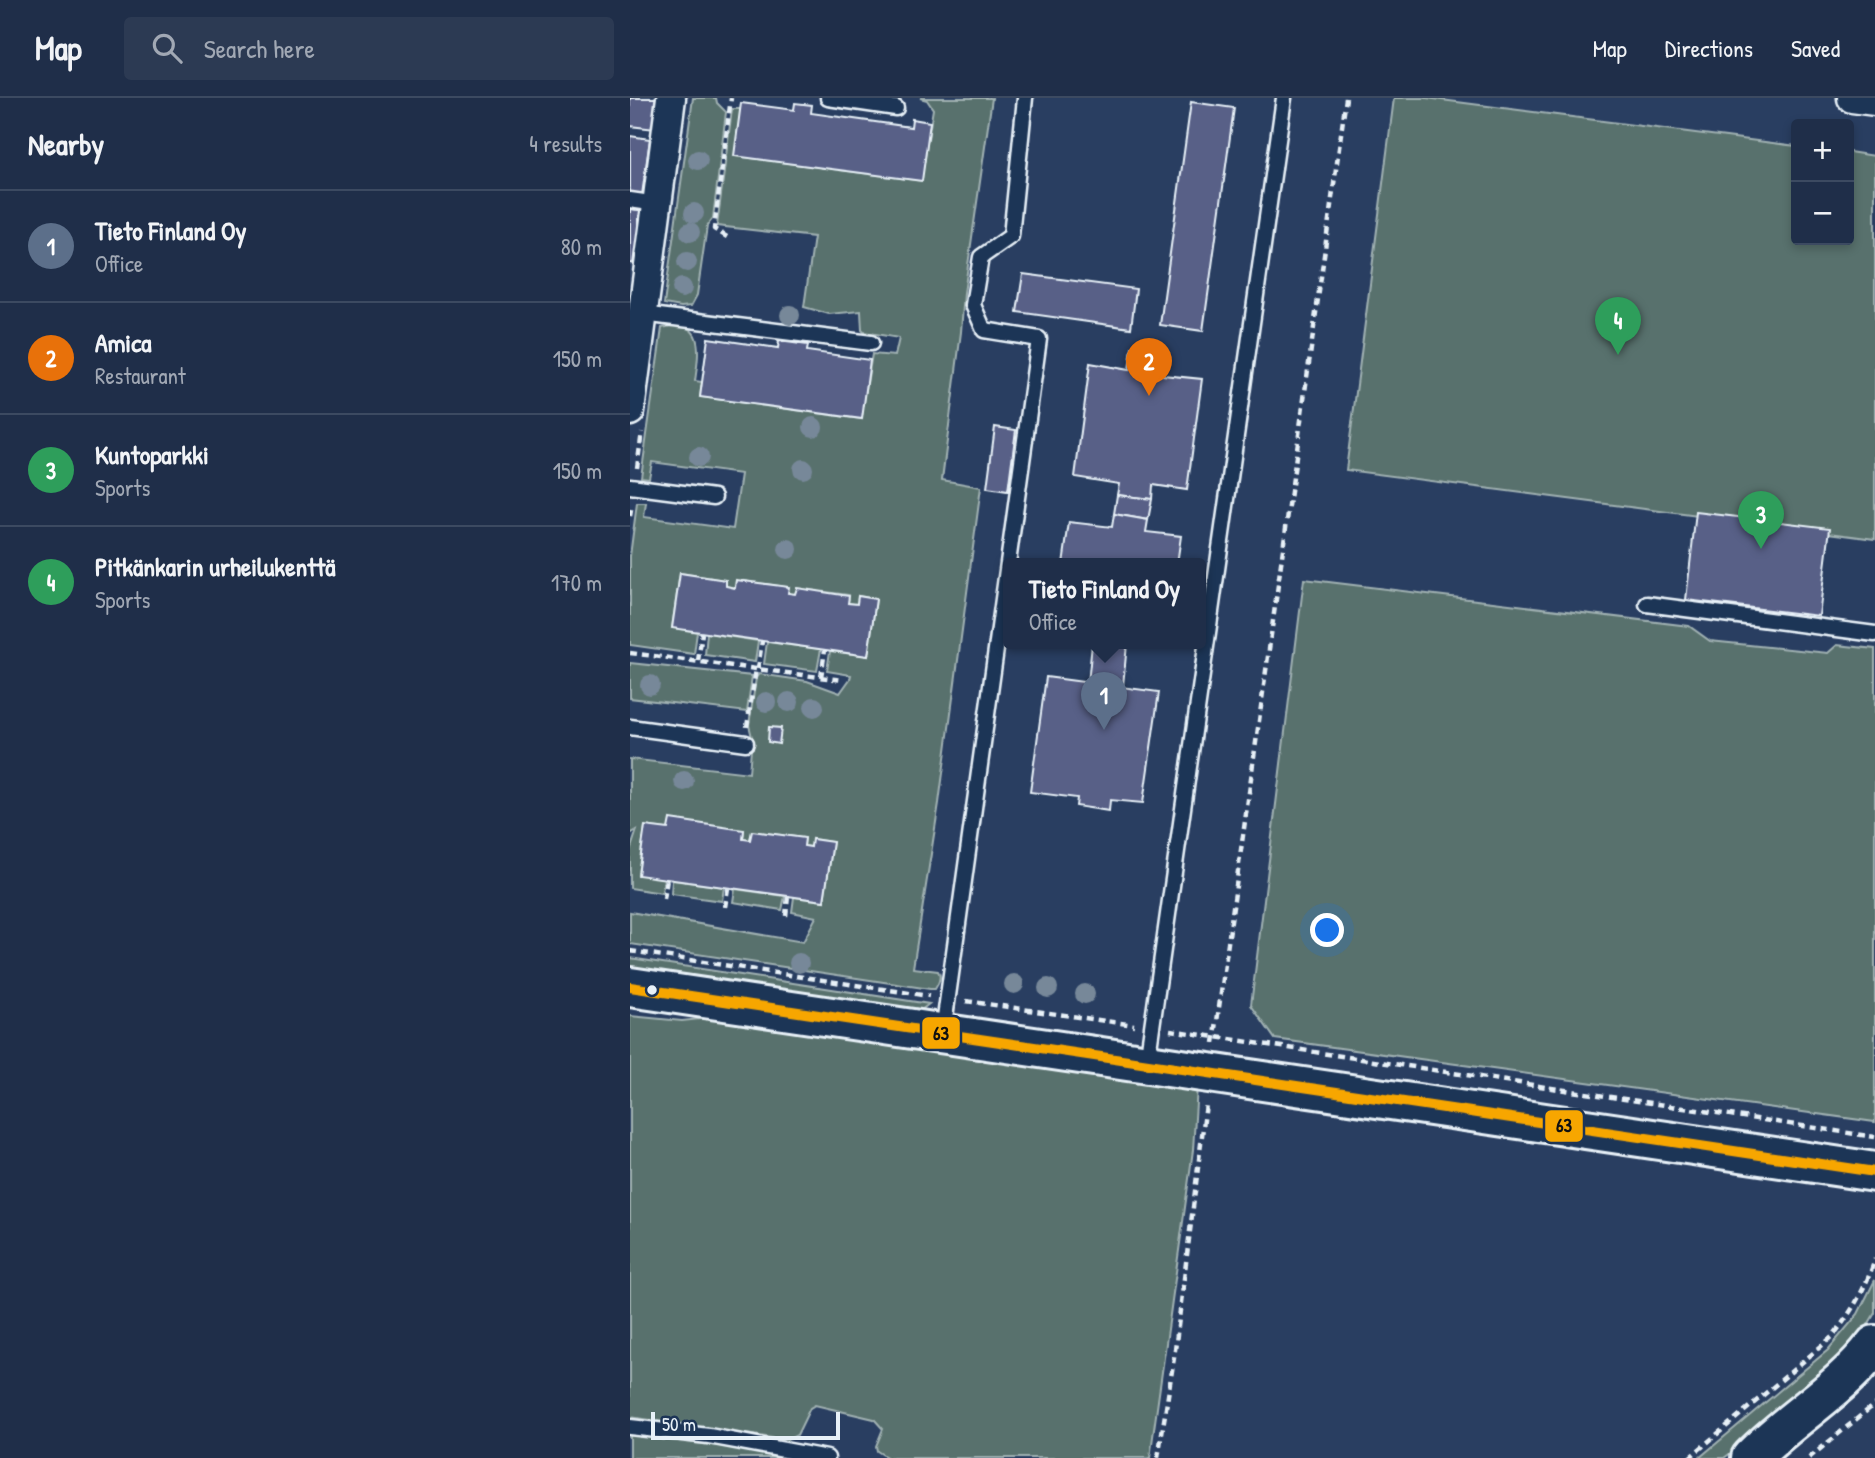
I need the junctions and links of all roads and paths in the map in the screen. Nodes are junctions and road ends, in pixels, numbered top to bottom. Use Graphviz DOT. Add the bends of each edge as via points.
graph roads {
  1 [pos="671,98"];
  2 [pos="731,98"];
  3 [pos="828,98"];
  4 [pos="1025,98"];
  5 [pos="1283,98"];
  6 [pos="1346,98"];
  7 [pos="896,108"];
  8 [pos="644,202"];
  9 [pos="727,237"];
  10 [pos="643,314"];
  11 [pos="871,343"];
  12 [pos="630,411"];
  13 [pos="630,486"];
  14 [pos="714,497"];
  15 [pos="1009,558"];
  16 [pos="1003,598"];
  17 [pos="1647,604"];
  18 [pos="702,633"];
  19 [pos="1875,634"];
  20 [pos="762,641"];
  21 [pos="1206,642"];
  22 [pos="1205,649"];
  23 [pos="825,650"];
  24 [pos="630,653"];
  25 [pos="698,662"];
  26 [pos="757,669"];
  27 [pos="821,677"];
  28 [pos="843,680"];
  29 [pos="630,727"];
  30 [pos="746,743"];
  31 [pos="667,879"];
  32 [pos="728,888"];
  33 [pos="788,896"];
  34 [pos="664,899"];
  35 [pos="725,908"];
  36 [pos="786,916"];
  37 [pos="630,951"];
  38 [pos="630,986"];
  39 [pos="945,1015"];
  40 [pos="1215,1036"];
  41 [pos="1149,1045"];
  42 [pos="1209,1074"];
  43 [pos="1875,1137"];
  44 [pos="1875,1172"];
  45 [pos="1875,1259"];
  46 [pos="1875,1345"];
  47 [pos="1875,1404"];
  48 [pos="630,1427"];
  49 [pos="1751,1457"];
  50 [pos="827,1458"];
  51 [pos="1158,1458"];
  52 [pos="1689,1458"];
  53 [pos="1809,1458"];
  1 -- 8 [label="street"];
  2 -- 9 [label="path" via="714,229"];
  3 -- 7 [label="lane"];
  4 -- 15 [label="lane" via="1011,236 981,257 973,305 984,330 1039,339"];
  5 -- 21 [label="lane"];
  6 -- 40 [label="path"];
  8 -- 10 [label="street"];
  10 -- 11 [label="lane"];
  10 -- 12 [label="street"];
  13 -- 14 [label="lane"];
  16 -- 39 [label="lane"];
  17 -- 19 [label="lane"];
  18 -- 25 [label="path"];
  20 -- 26 [label="path"];
  22 -- 41 [label="lane"];
  23 -- 27 [label="path"];
  24 -- 25 [label="path"];
  25 -- 26 [label="path"];
  26 -- 27 [label="path"];
  26 -- 30 [label="path"];
  27 -- 28 [label="path"];
  29 -- 30 [label="lane"];
  31 -- 34 [label="path"];
  32 -- 35 [label="path"];
  33 -- 36 [label="path"];
  37 -- 39 [label="path"];
  38 -- 39 [label="street"];
  39 -- 41 [label="street"];
  39 -- 41 [label="path"];
  40 -- 41 [label="path"];
  40 -- 42 [label="path"];
  40 -- 43 [label="path"];
  41 -- 42 [label="street"];
  42 -- 44 [label="street"];
  42 -- 51 [label="path"];
  45 -- 52 [label="path" via="1862,1293 1832,1337"];
  46 -- 49 [label="street" via="1842,1381"];
  47 -- 53 [label="path"];
  48 -- 50 [label="lane"];
}
